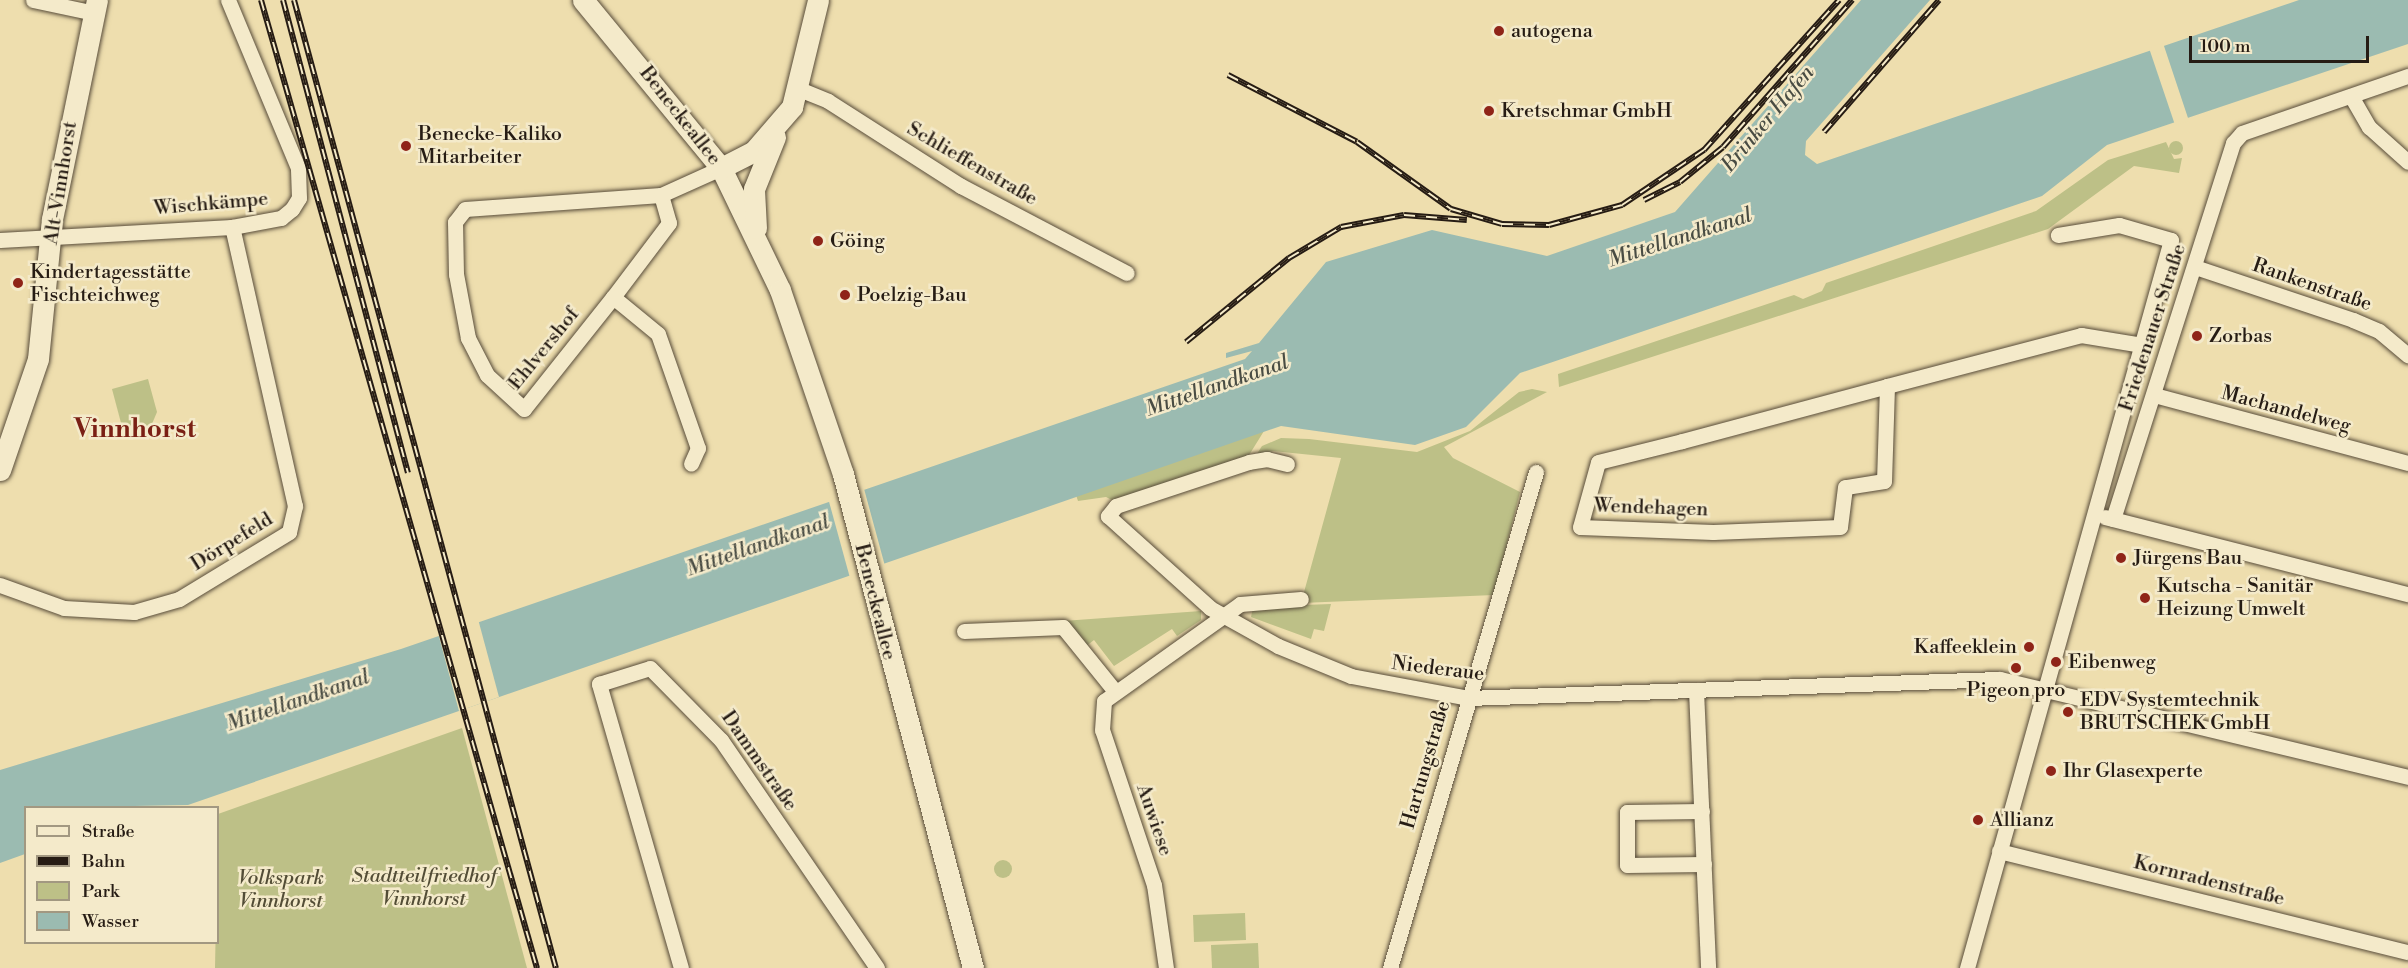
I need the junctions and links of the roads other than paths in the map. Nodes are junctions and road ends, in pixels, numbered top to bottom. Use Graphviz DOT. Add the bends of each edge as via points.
graph roads {
  1 [pos="33,0"];
  2 [pos="228,0"];
  3 [pos="583,0"];
  4 [pos="818,0"];
  5 [pos="96,7"];
  6 [pos="2408,76"];
  7 [pos="799,89"];
  8 [pos="2351,96"];
  9 [pos="781,124"];
  10 [pos="2408,162"];
  11 [pos="721,168"];
  12 [pos="661,195"];
  13 [pos="232,227"];
  14 [pos="2058,235"];
  15 [pos="50,237"];
  16 [pos="0,240"];
  17 [pos="759,243"];
  18 [pos="2195,267"];
  19 [pos="1127,273"];
  20 [pos="613,297"];
  21 [pos="2142,345"];
  22 [pos="2408,356"];
  23 [pos="1887,386"];
  24 [pos="2154,395"];
  25 [pos="2408,463"];
  26 [pos="691,464"];
  27 [pos="1287,464"];
  28 [pos="0,470"];
  29 [pos="1536,472"];
  30 [pos="2094,514"];
  31 [pos="2113,519"];
  32 [pos="0,585"];
  33 [pos="2408,594"];
  34 [pos="1301,599"];
  35 [pos="1223,615"];
  36 [pos="964,631"];
  37 [pos="2043,687"];
  38 [pos="1114,690"];
  39 [pos="1696,690"];
  40 [pos="1468,698"];
  41 [pos="2408,777"];
  42 [pos="1702,811"];
  43 [pos="2000,851"];
  44 [pos="1704,864"];
  45 [pos="2408,952"];
  46 [pos="681,968"];
  47 [pos="877,968"];
  48 [pos="973,968"];
  49 [pos="1166,968"];
  50 [pos="1390,968"];
  51 [pos="1708,968"];
  52 [pos="1967,968"];
  1 -- 5 [label="street"];
  2 -- 13 [label="street, Wischkämpe" via="300,184 299,198 281,218"];
  3 -- 11 [label="street, Beneckeallee"];
  4 -- 7 [label="street"];
  5 -- 15 [label="street, Alt-Vinnhorst"];
  6 -- 8 [label="street"];
  7 -- 9 [label="street"];
  7 -- 19 [label="street, Schlieffenstraße" via="828,101 961,186"];
  8 -- 10 [label="street" via="2369,127"];
  8 -- 18 [label="street, Friedenauer Straße" via="2242,133 2233,143"];
  9 -- 11 [label="street" via="753,152"];
  9 -- 17 [label="street, Beneckeallee" via="754,189"];
  11 -- 12 [label="street, Ehlvershof"];
  11 -- 17 [label="street, Beneckeallee"];
  12 -- 20 [label="street, Ehlvershof" via="669,223"];
  12 -- 20 [label="street, Ehlvershof" via="465,208 455,222 456,274 468,338 487,375 524,409"];
  13 -- 15 [label="street, Wischkämpe"];
  13 -- 32 [label="street, Dörpefeld" via="295,506 289,532 189,594 134,612 64,608"];
  14 -- 21 [label="street, Friedenauer Straße" via="2119,225 2171,240"];
  15 -- 16 [label="street, Wischkämpe"];
  15 -- 28 [label="street, Alt-Vinnhorst" via="38,359"];
  17 -- 48 [label="street, Beneckeallee" via="843,472"];
  18 -- 22 [label="street, Rankenstraße" via="2354,320 2379,331"];
  18 -- 24 [label="street, Friedenauer Straße"];
  20 -- 26 [label="street" via="658,334 698,448"];
  21 -- 23 [label="street, Wendehagen" via="2081,335"];
  21 -- 30 [label="street, Friedenauer Straße"];
  23 -- 23 [label="street, Wendehagen" via="1884,481 1845,487 1840,527 1713,532 1580,527 1598,462"];
  24 -- 25 [label="street, Machandelweg"];
  24 -- 31 [label="street, Friedenauer Straße"];
  27 -- 35 [label="street, Niederaue" via="1267,459 1249,462 1108,512 1110,520 1177,582"];
  29 -- 40 [label="street, Hartungstraße"];
  30 -- 31 [label="street"];
  30 -- 37 [label="street, Friedenauer Straße"];
  31 -- 33 [label="street"];
  34 -- 35 [label="street, Auwiese" via="1240,604"];
  35 -- 38 [label="street, Auwiese"];
  35 -- 40 [label="street, Niederaue" via="1350,676"];
  36 -- 38 [label="street" via="1063,627"];
  37 -- 39 [label="street, Niederaue" via="2000,679"];
  37 -- 41 [label="street, Niederaue"];
  37 -- 43 [label="street, Friedenauer Straße"];
  38 -- 49 [label="street, Auwiese" via="1100,716 1102,730 1154,885"];
  39 -- 40 [label="street, Niederaue"];
  39 -- 42 [label="street"];
  40 -- 50 [label="street, Hartungstraße"];
  42 -- 44 [label="street"];
  42 -- 44 [label="street" via="1627,812 1627,865"];
  43 -- 45 [label="street, Kornradenstraße"];
  43 -- 52 [label="street, Friedenauer Straße"];
  44 -- 51 [label="street"];
  46 -- 47 [label="street, Dammstraße" via="599,684 650,669 721,740"];
}
